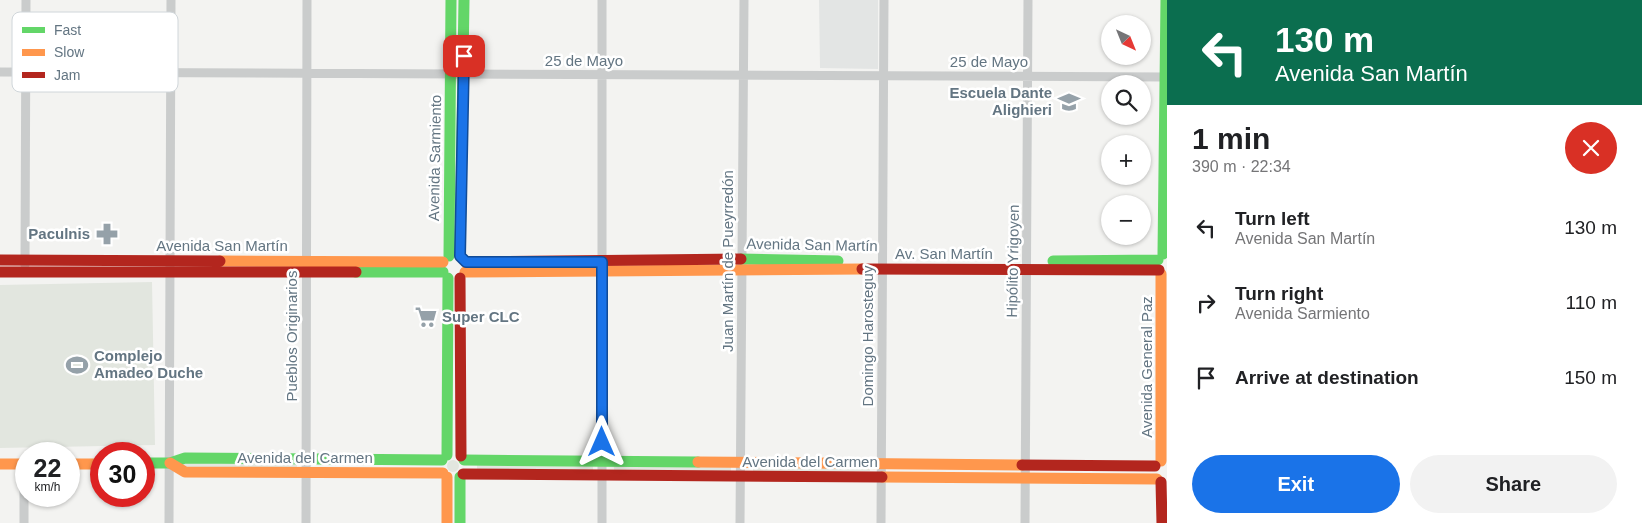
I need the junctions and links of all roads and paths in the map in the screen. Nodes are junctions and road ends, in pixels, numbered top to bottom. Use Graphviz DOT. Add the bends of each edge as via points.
graph roads {
  1 [pos="307,0"];
  2 [pos="452,0"];
  3 [pos="464,0"];
  4 [pos="602,0"];
  5 [pos="744,0"];
  6 [pos="884,0"];
  7 [pos="1028,0"];
  8 [pos="1166,0"];
  9 [pos="178,73"];
  10 [pos="307,74"];
  11 [pos="451,74"];
  12 [pos="464,74"];
  13 [pos="602,74"];
  14 [pos="742,75"];
  15 [pos="883,76"];
  16 [pos="1028,76"];
  17 [pos="1167,77"];
  18 [pos="26,92"];
  19 [pos="171,92"];
  20 [pos="0,260"];
  21 [pos="741,264"];
  22 [pos="882,265"];
  23 [pos="1163,265"];
  24 [pos="25,266"];
  25 [pos="170,266"];
  26 [pos="602,266"];
  27 [pos="1026,266"];
  28 [pos="306,267"];
  29 [pos="454,267"];
  30 [pos="0,272"];
  31 [pos="445,458"];
  32 [pos="462,458"];
  33 [pos="306,459"];
  34 [pos="602,461"];
  35 [pos="740,462"];
  36 [pos="881,462"];
  37 [pos="1161,462"];
  38 [pos="170,463"];
  39 [pos="0,464"];
  40 [pos="15,464"];
  41 [pos="155,464"];
  42 [pos="1025,465"];
  43 [pos="306,473"];
  44 [pos="445,475"];
  45 [pos="462,475"];
  46 [pos="602,475"];
  47 [pos="740,477"];
  48 [pos="881,477"];
  49 [pos="1024,478"];
  50 [pos="1162,482"];
  51 [pos="24,507"];
  52 [pos="24,523"];
  53 [pos="169,523"];
  54 [pos="306,523"];
  55 [pos="447,523"];
  56 [pos="460,523"];
  57 [pos="602,523"];
  58 [pos="740,523"];
  59 [pos="881,523"];
  60 [pos="1025,523"];
  61 [pos="1162,523"];
  1 -- 10 [label="street, Pueblos Originarios"];
  2 -- 11 [label="main road, Avenida Sarmiento"];
  3 -- 12 [label="main road, Avenida Sarmiento"];
  4 -- 13 [label="street"];
  5 -- 14 [label="street, Juan Martín de Pueyrredón"];
  6 -- 15 [label="street, Domingo Harosteguy"];
  7 -- 16 [label="street, Hipólito Yrigoyen"];
  8 -- 17 [label="main road, Avenida General Paz"];
  9 -- 10 [label="street, 25 de Mayo"];
  10 -- 11 [label="street, 25 de Mayo"];
  10 -- 28 [label="street, Pueblos Originarios"];
  11 -- 12 [label="street, 25 de Mayo"];
  11 -- 29 [label="main road, Avenida Sarmiento"];
  12 -- 13 [label="street, 25 de Mayo"];
  12 -- 29 [label="main road, Avenida Sarmiento"];
  13 -- 14 [label="street, 25 de Mayo"];
  13 -- 26 [label="street"];
  14 -- 15 [label="street, 25 de Mayo"];
  14 -- 21 [label="street, Juan Martín de Pueyrredón"];
  15 -- 16 [label="street, 25 de Mayo"];
  15 -- 22 [label="street, Domingo Harosteguy"];
  16 -- 17 [label="street, 25 de Mayo"];
  16 -- 27 [label="street, Hipólito Yrigoyen"];
  17 -- 23 [label="main road, Avenida General Paz"];
  18 -- 24 [label="street"];
  19 -- 25 [label="street"];
  20 -- 24 [label="main road, Avenida San Martín"];
  21 -- 22 [label="main road, Avenida San Martín"];
  21 -- 26 [label="main road, Avenida San Martín"];
  21 -- 35 [label="street, Juan Martín de Pueyrredón"];
  22 -- 27 [label="main road, Avenida San Martín"];
  22 -- 36 [label="street, Domingo Harosteguy"];
  23 -- 27 [label="main road, Avenida San Martín"];
  23 -- 37 [label="main road, Avenida General Paz"];
  24 -- 25 [label="main road, Avenida San Martín"];
  24 -- 30 [label="main road, Avenida San Martín"];
  25 -- 28 [label="main road, Avenida San Martín"];
  25 -- 38 [label="street"];
  26 -- 29 [label="main road, Avenida San Martín"];
  26 -- 34 [label="street"];
  27 -- 42 [label="street, Hipólito Yrigoyen"];
  28 -- 29 [label="main road, Avenida San Martín"];
  28 -- 33 [label="street, Pueblos Originarios"];
  29 -- 31 [label="main road, Avenida Sarmiento"];
  29 -- 32 [label="main road, Avenida Sarmiento"];
  31 -- 32 [label="main road" via="454,454"];
  31 -- 33 [label="main road, Avenida del Carmen"];
  31 -- 44 [label="main road" via="441,467"];
  32 -- 34 [label="main road, Avenida del Carmen"];
  32 -- 45 [label="main road" via="466,468"];
  33 -- 38 [label="main road, Avenida del Carmen" via="185,458"];
  33 -- 43 [label="street, Pueblos Originarios"];
  34 -- 35 [label="main road, Avenida del Carmen"];
  34 -- 46 [label="street"];
  35 -- 36 [label="main road, Avenida del Carmen"];
  35 -- 47 [label="street, Juan Martín de Pueyrredón"];
  36 -- 42 [label="main road, Avenida del Carmen"];
  36 -- 48 [label="street, Domingo Harosteguy"];
  37 -- 42 [label="main road, Avenida del Carmen"];
  37 -- 50 [label="main road, Avenida General Paz"];
  38 -- 41 [label="main road, Avenida del Carmen"];
  38 -- 43 [label="main road, Avenida del Carmen" via="185,472"];
  38 -- 53 [label="street"];
  39 -- 40 [label="main road"];
  42 -- 49 [label="street, Hipólito Yrigoyen"];
  43 -- 44 [label="main road, Avenida del Carmen"];
  43 -- 54 [label="street, Pueblos Originarios"];
  44 -- 45 [label="main road" via="452,479"];
  44 -- 55 [label="main road"];
  45 -- 46 [label="main road, Avenida del Carmen"];
  45 -- 56 [label="main road"];
  46 -- 47 [label="main road, Avenida del Carmen"];
  46 -- 57 [label="street"];
  47 -- 48 [label="main road, Avenida del Carmen"];
  47 -- 58 [label="street, Juan Martín de Pueyrredón"];
  48 -- 49 [label="main road, Avenida del Carmen"];
  48 -- 59 [label="street, Domingo Harosteguy"];
  49 -- 50 [label="main road, Avenida del Carmen"];
  49 -- 60 [label="street, Hipólito Yrigoyen"];
  50 -- 61 [label="main road"];
  51 -- 52 [label="street"];
}
